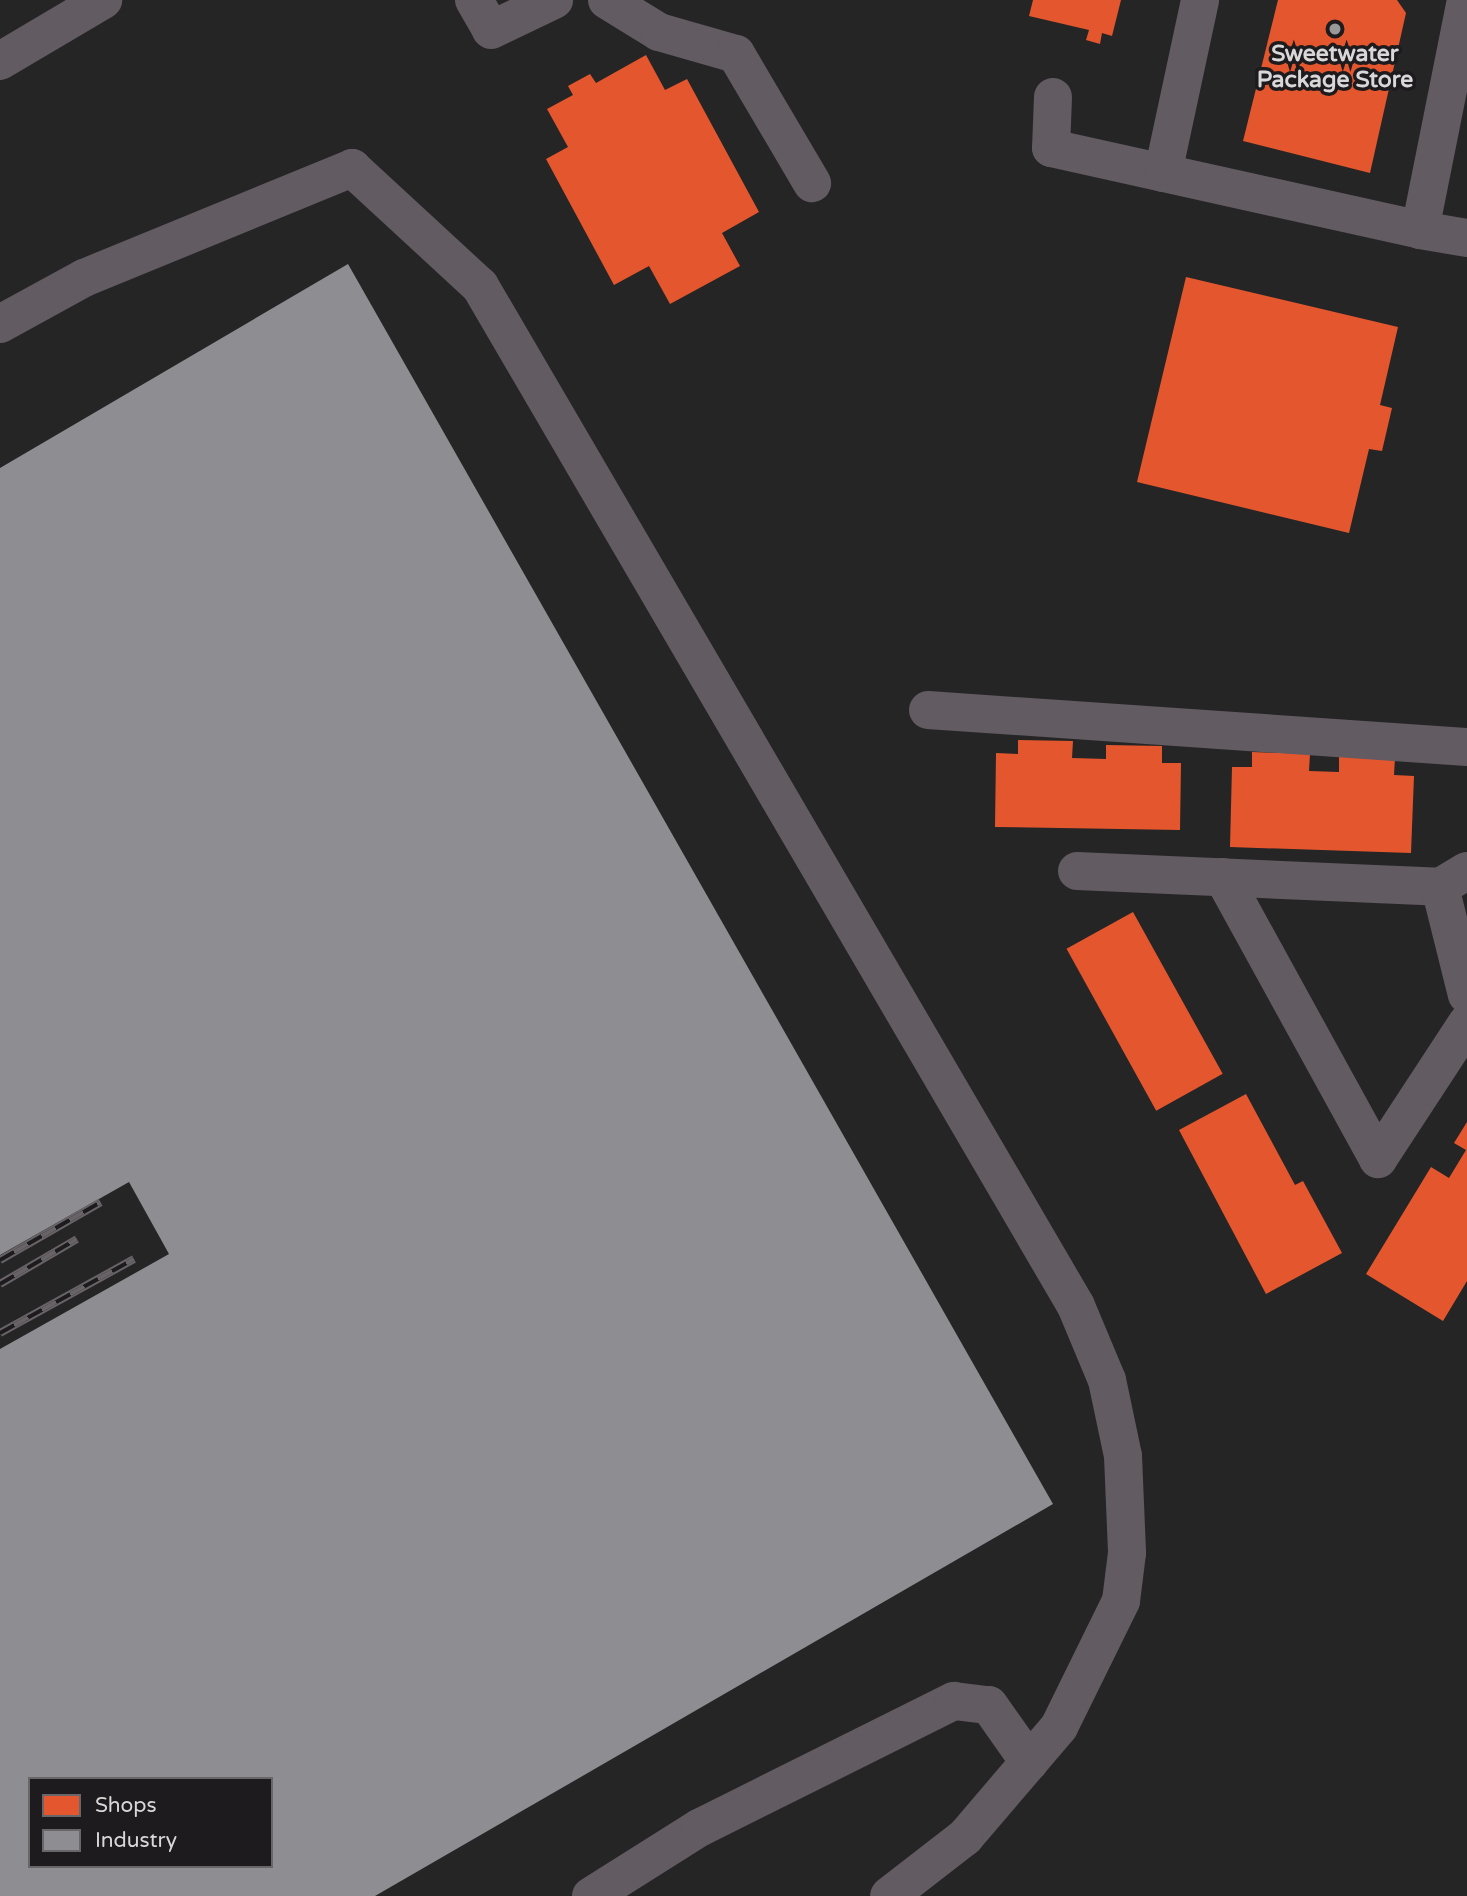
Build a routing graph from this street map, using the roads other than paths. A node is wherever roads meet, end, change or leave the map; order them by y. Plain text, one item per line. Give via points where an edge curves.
1 (103, 0) edge
2 (474, 0) edge
3 (554, 0) edge
4 (607, 0) edge
5 (1200, 0) edge
6 (1466, 0) edge
7 (0, 61) edge
8 (1053, 97) dead end
9 (1163, 173) junction
10 (812, 183) dead end
11 (1420, 230) junction
12 (1467, 238) edge
13 (0, 324) edge
14 (928, 710) dead end
15 (1467, 747) edge
16 (1077, 871) dead end
17 (1223, 877) junction
18 (1454, 879) edge
19 (1467, 995) edge
20 (1467, 1023) edge
21 (1030, 1762) junction
22 (591, 1896) edge
23 (890, 1896) edge

1 - 7 street
2 - 3 street via 491,30
4 - 10 street via 659,33 736,54
5 - 9 street
6 - 11 street
8 - 9 street via 1052,148
9 - 11 street
11 - 12 street
13 - 21 street via 84,278 352,168 480,286 1076,1306 1107,1380 1123,1456 1127,1553 1121,1601 1059,1727
14 - 15 street
16 - 17 street
17 - 18 street
17 - 20 street via 1378,1159
18 - 19 street
21 - 22 street via 989,1705 954,1701 699,1828
21 - 23 street via 965,1837

